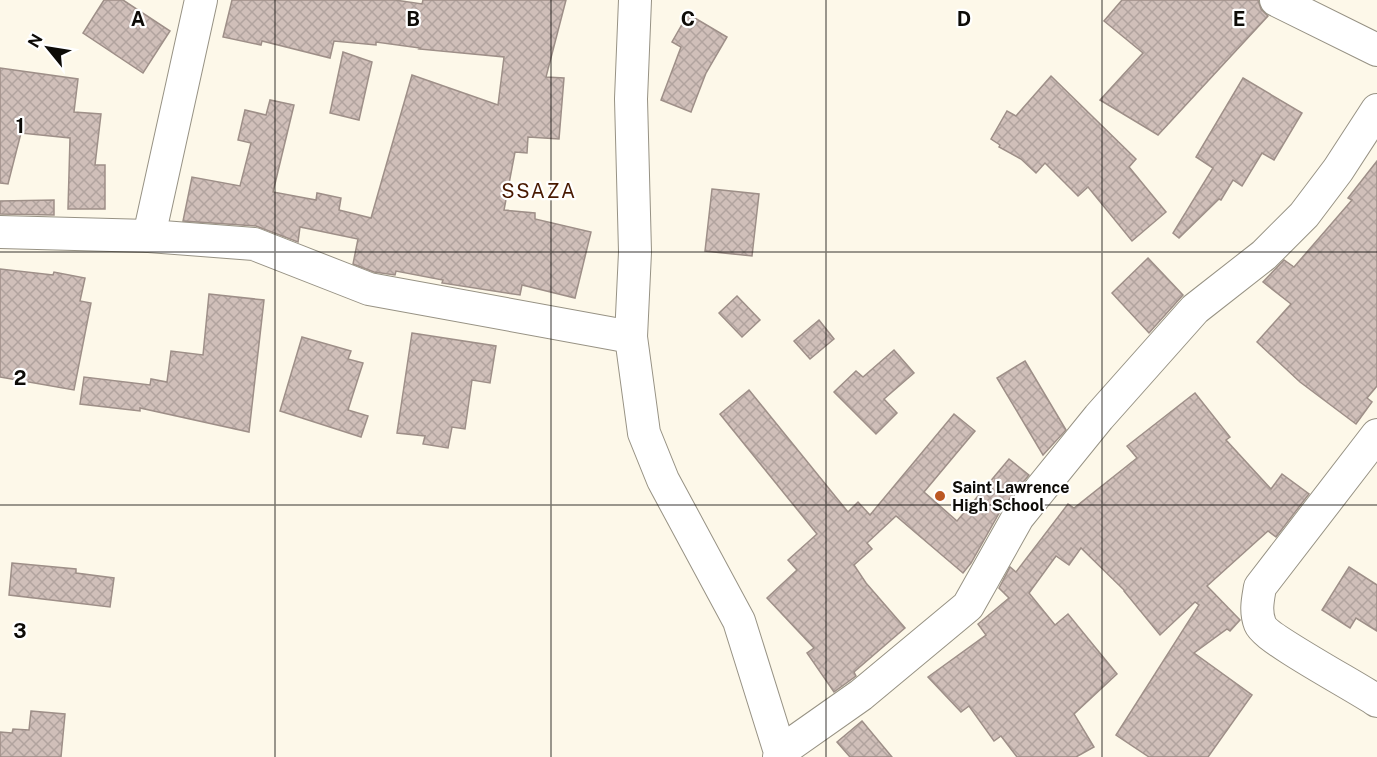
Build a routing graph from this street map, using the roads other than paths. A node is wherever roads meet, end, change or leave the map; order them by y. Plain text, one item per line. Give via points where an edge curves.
1 (201, 0) edge
2 (635, 0) edge
3 (1276, 0) edge
4 (1377, 50) edge
5 (1377, 110) edge
6 (0, 232) edge
7 (149, 236) junction
8 (631, 337) junction
9 (1377, 435) edge
10 (1377, 701) edge
11 (780, 755) edge

1 - 7 street
2 - 8 street
3 - 4 street
5 - 11 street via 1304,215 1264,255 1196,309 1099,417 1018,517 968,606 861,695
6 - 7 street
7 - 8 street via 254,244 369,289
8 - 11 street via 644,433 663,480 739,621
9 - 10 street via 1260,587 1257,606 1261,626 1276,640

